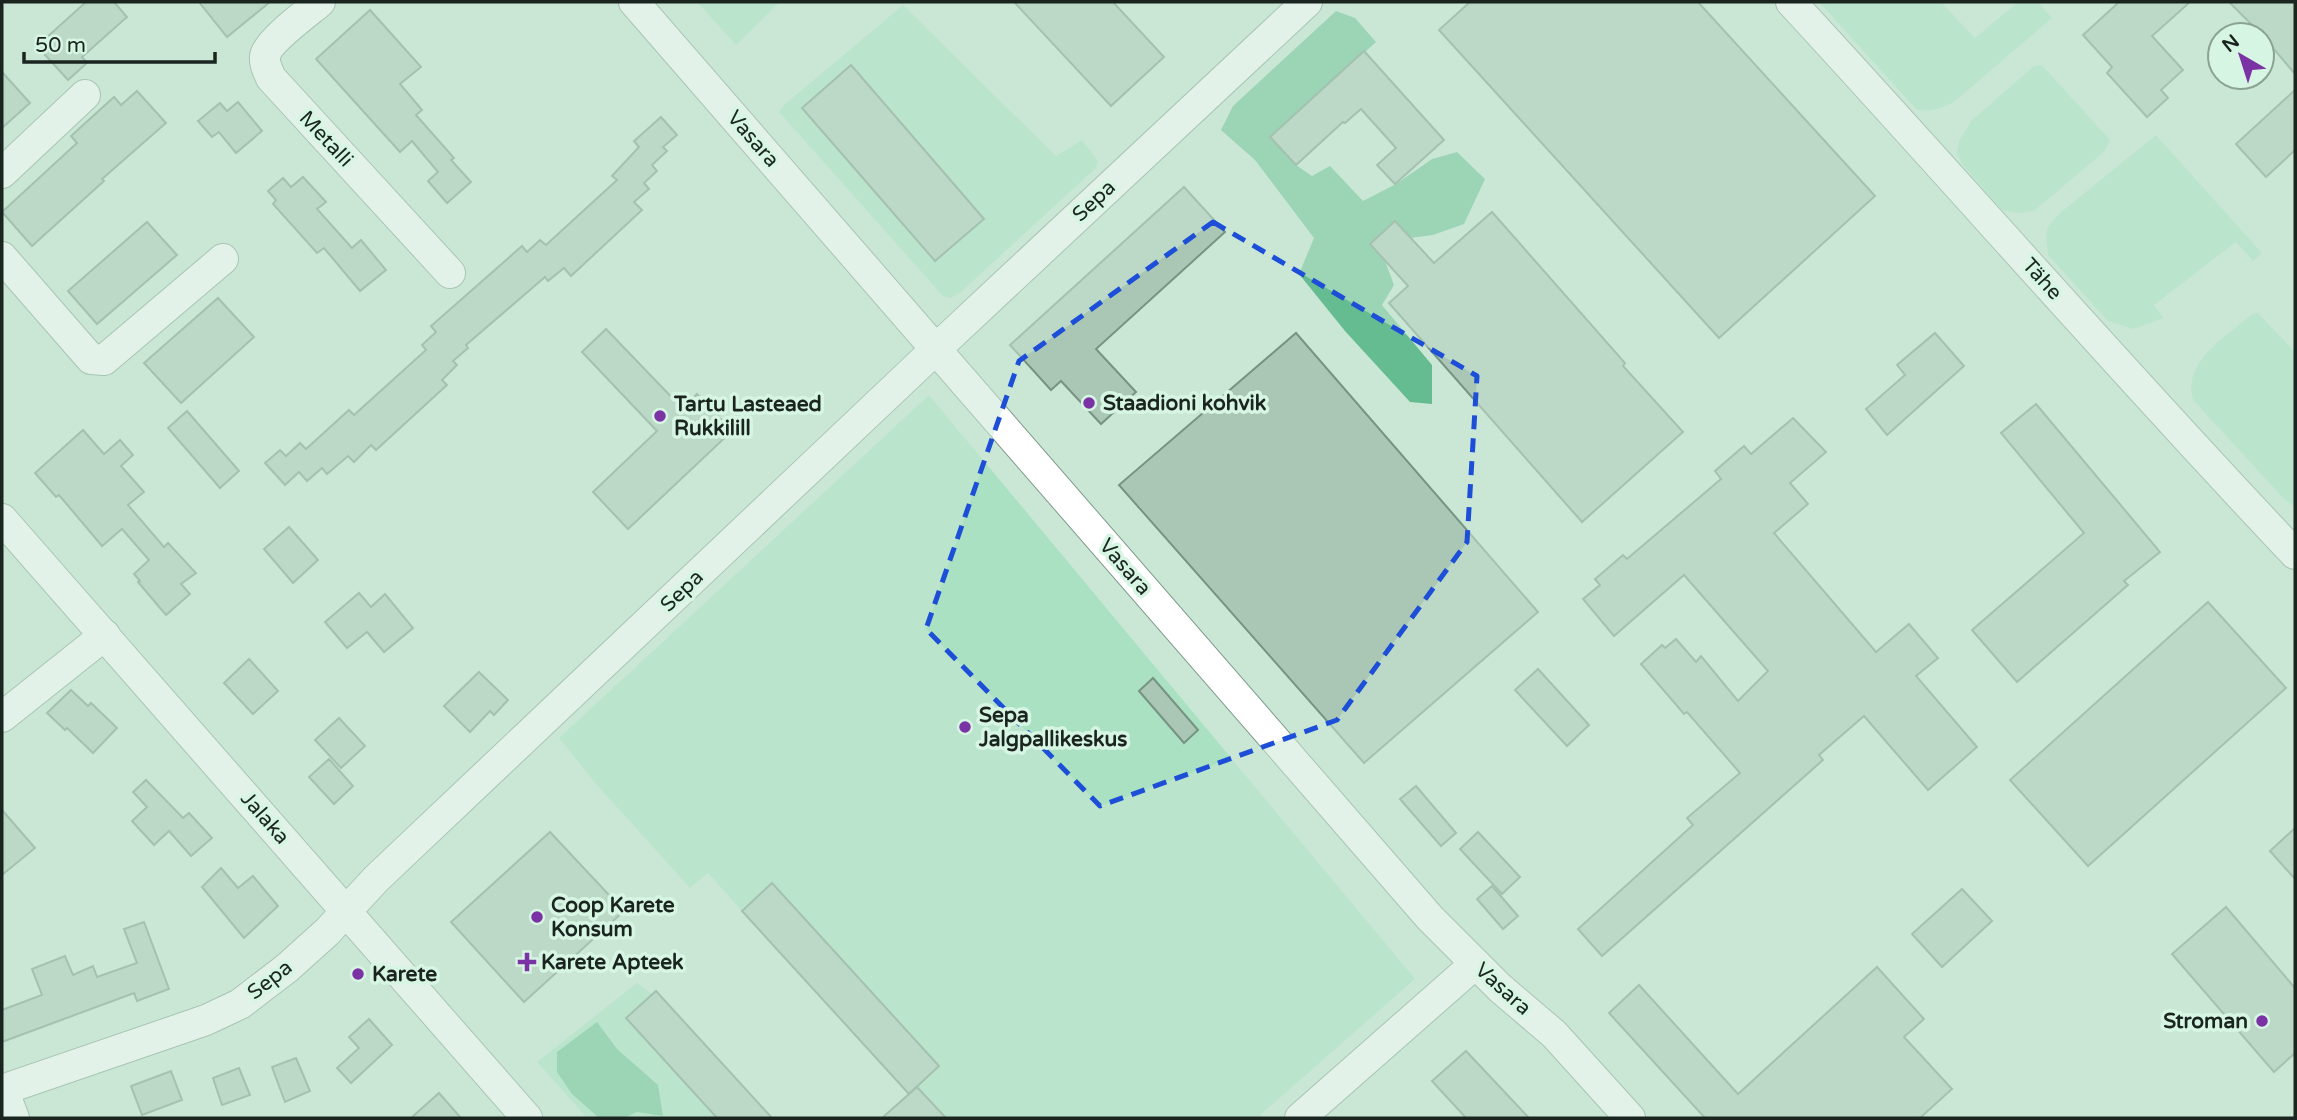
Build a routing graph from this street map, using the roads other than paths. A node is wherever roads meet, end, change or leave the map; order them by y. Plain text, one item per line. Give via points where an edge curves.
1 (320, 2) edge
2 (634, 2) edge
3 (1307, 2) edge
4 (1791, 2) edge
5 (85, 95) dead end
6 (2, 173) edge
7 (2, 257) edge
8 (223, 258) dead end
9 (450, 273) dead end
10 (936, 349) junction
11 (2, 519) edge
12 (2295, 554) edge
13 (105, 635) junction
14 (2, 717) edge
15 (347, 913) junction
16 (1475, 964) junction
17 (2, 1090) edge
18 (13, 1118) edge
19 (527, 1118) edge
20 (1300, 1118) edge
21 (1630, 1118) edge

1 - 9 street, Metalli via 272,45 265,56 266,68
2 - 10 street, Vasara
3 - 10 street, Sepa
4 - 12 street, Tähe
5 - 6 street
7 - 8 street via 91,359 104,360
10 - 15 street, Sepa via 376,879
10 - 16 street, Vasara via 1430,918
11 - 13 street, Jalaka
13 - 14 street
13 - 15 street, Jalaka
15 - 17 street, Sepa via 240,1003 206,1020
15 - 19 street, Jalaka
16 - 20 street
16 - 21 street, Vasara via 1554,1034
17 - 18 street

